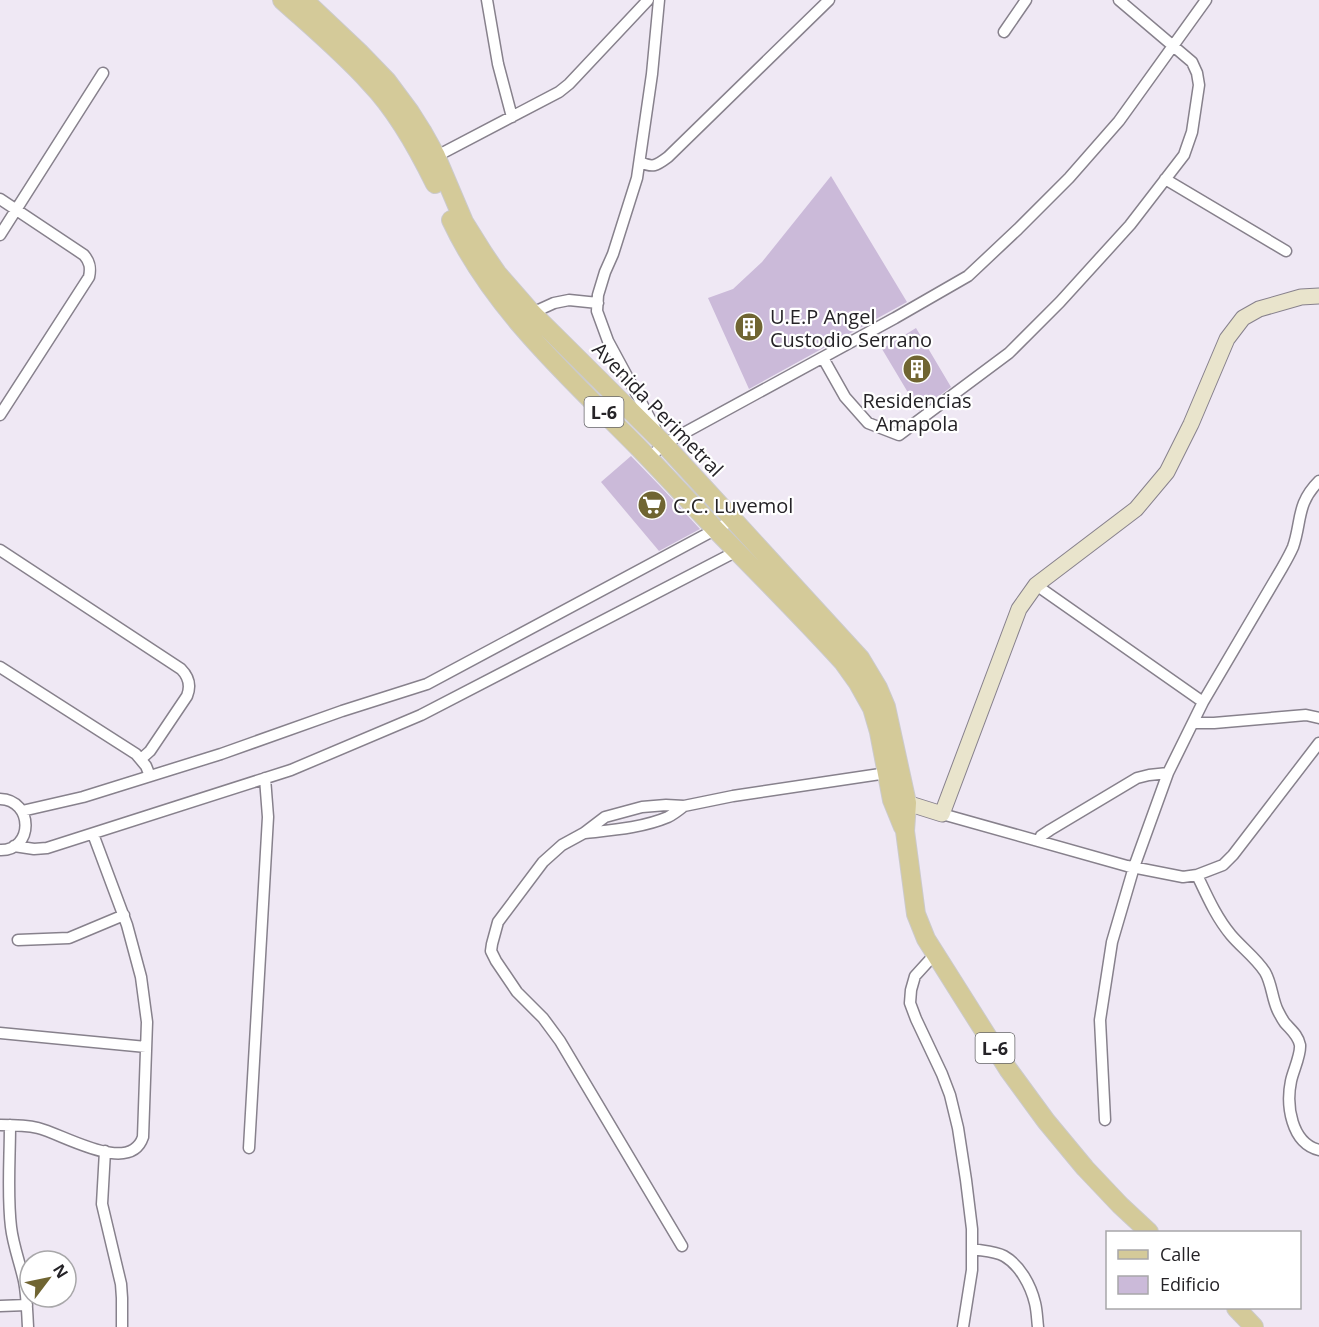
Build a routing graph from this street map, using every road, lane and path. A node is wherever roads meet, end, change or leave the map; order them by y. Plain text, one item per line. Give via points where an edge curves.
1 (282, 0) edge
2 (304, 0) edge
3 (487, 0) edge
4 (648, 0) edge
5 (659, 0) edge
6 (829, 0) edge
7 (1026, 0) edge
8 (1119, 0) edge
9 (1206, 0) edge
10 (1004, 32) dead end
11 (1173, 45) junction
12 (103, 73) dead end
13 (512, 117) junction
14 (430, 159) junction
15 (640, 162) junction
16 (1165, 179) junction
17 (0, 199) edge
18 (16, 210) junction
19 (0, 235) edge
20 (1286, 251) dead end
21 (1319, 296) edge
22 (598, 303) junction
23 (532, 313) junction
24 (823, 358) junction
25 (0, 415) edge
26 (664, 444) junction
27 (649, 458) junction
28 (1319, 481) edge
29 (733, 520) junction
30 (715, 529) junction
31 (753, 543) junction
32 (0, 550) edge
33 (737, 551) junction
34 (1036, 585) junction
35 (0, 667) edge
36 (1203, 702) junction
37 (1319, 718) edge
38 (1193, 723) junction
39 (1319, 743) edge
40 (141, 759) junction
41 (887, 773) junction
42 (1168, 773) junction
43 (150, 776) junction
44 (265, 778) junction
45 (2, 797) edge
46 (900, 801) junction
47 (684, 806) junction
48 (22, 811) junction
49 (942, 814) junction
50 (584, 833) junction
51 (93, 834) junction
52 (1039, 841) junction
53 (5, 851) edge
54 (1134, 867) junction
55 (1197, 875) junction
56 (124, 915) junction
57 (18, 940) dead end
58 (935, 954) junction
59 (0, 1033) edge
60 (146, 1047) junction
61 (1105, 1120) dead end
62 (5, 1125) edge
63 (249, 1148) dead end
64 (1319, 1150) edge
65 (105, 1151) junction
66 (5, 1214) edge
67 (1147, 1231) edge
68 (682, 1246) dead end
69 (972, 1249) junction
70 (18, 1258) edge
71 (18, 1305) edge
72 (0, 1306) edge
73 (27, 1309) edge
74 (1237, 1309) edge
75 (28, 1327) edge
76 (122, 1327) edge
77 (963, 1327) edge
78 (1038, 1327) edge
79 (1254, 1327) edge

1 - 14 main road, Avenida Perimetral / L-6 via 371,84
2 - 14 main road, Avenida Perimetral / L-6 via 387,81 422,131
3 - 13 street
4 - 13 street via 569,84
5 - 15 street
6 - 15 street via 668,157 650,166
7 - 10 street
8 - 11 street
9 - 11 street
11 - 16 street via 1192,62 1199,85 1192,132 1184,155
11 - 24 street via 1119,121 1069,178 968,276
12 - 18 street
13 - 14 street
14 - 23 main road, Avenida Perimetral / L-6 via 484,254
14 - 27 main road, Avenida Perimetral / L-6 via 464,246 514,318
15 - 22 street
16 - 20 street
16 - 24 street via 1130,225 1009,353 899,435 868,423 845,397
17 - 18 street
18 - 19 street
18 - 25 street via 84,255 91,268 89,277
21 - 34 street via 1259,309 1243,318 1227,339 1167,472 1136,509
22 - 23 street via 568,300
22 - 26 street via 597,311 608,341
23 - 26 main road, Avenida Perimetral / L-6
24 - 26 street
26 - 27 street
26 - 29 main road, Avenida Perimetral / L-6
27 - 30 main road, Avenida Perimetral / L-6
28 - 36 street via 1302,506 1293,546 1282,568
29 - 30 street
29 - 31 main road, Avenida Perimetral / L-6
30 - 33 main road, Avenida Perimetral / L-6
30 - 43 street via 427,684
31 - 33 street
31 - 46 main road, Avenida Perimetral / L-6 via 860,658 879,688 886,707
32 - 40 street via 185,673 187,696
33 - 41 main road, Avenida Perimetral / L-6 via 823,640 858,683 872,708
33 - 44 street via 421,715
34 - 36 street
34 - 49 street via 1019,609
35 - 40 street
36 - 38 street
37 - 38 street via 1306,715
38 - 42 street
39 - 55 street via 1233,855 1223,865
40 - 43 street
41 - 46 main road, Avenida Perimetral / L-6
41 - 47 street
42 - 52 street via 1137,778 1050,830
42 - 54 street
43 - 48 street
44 - 51 street
44 - 63 street via 268,817
45 - 48 street
46 - 49 street
46 - 58 main road, Avenida Perimetral / L-6 via 916,914
47 - 50 street via 670,816 649,822
47 - 50 street via 642,807 605,818
48 - 53 street via 26,830
49 - 52 street
50 - 68 street via 557,849 535,872 498,922 491,951 516,992 560,1041
51 - 53 street via 47,848
51 - 56 street
52 - 54 street
54 - 55 street via 1183,877
54 - 61 street via 1112,942 1100,1020
55 - 64 street via 1213,910 1263,970 1276,1008 1298,1041 1300,1049 1290,1083 1291,1115 1303,1142
56 - 57 street via 69,938
56 - 60 street via 141,978
58 - 67 main road, L-6 via 1046,1122
58 - 69 street via 915,976 910,1003 950,1095 966,1180
59 - 60 street
60 - 65 street via 141,1142 128,1153
62 - 65 street via 36,1128
62 - 66 street
65 - 76 street via 102,1204 121,1284
66 - 70 street
69 - 77 street
69 - 78 street via 991,1252 1014,1263 1024,1275 1035,1302
71 - 72 street
73 - 75 street
74 - 79 main road

